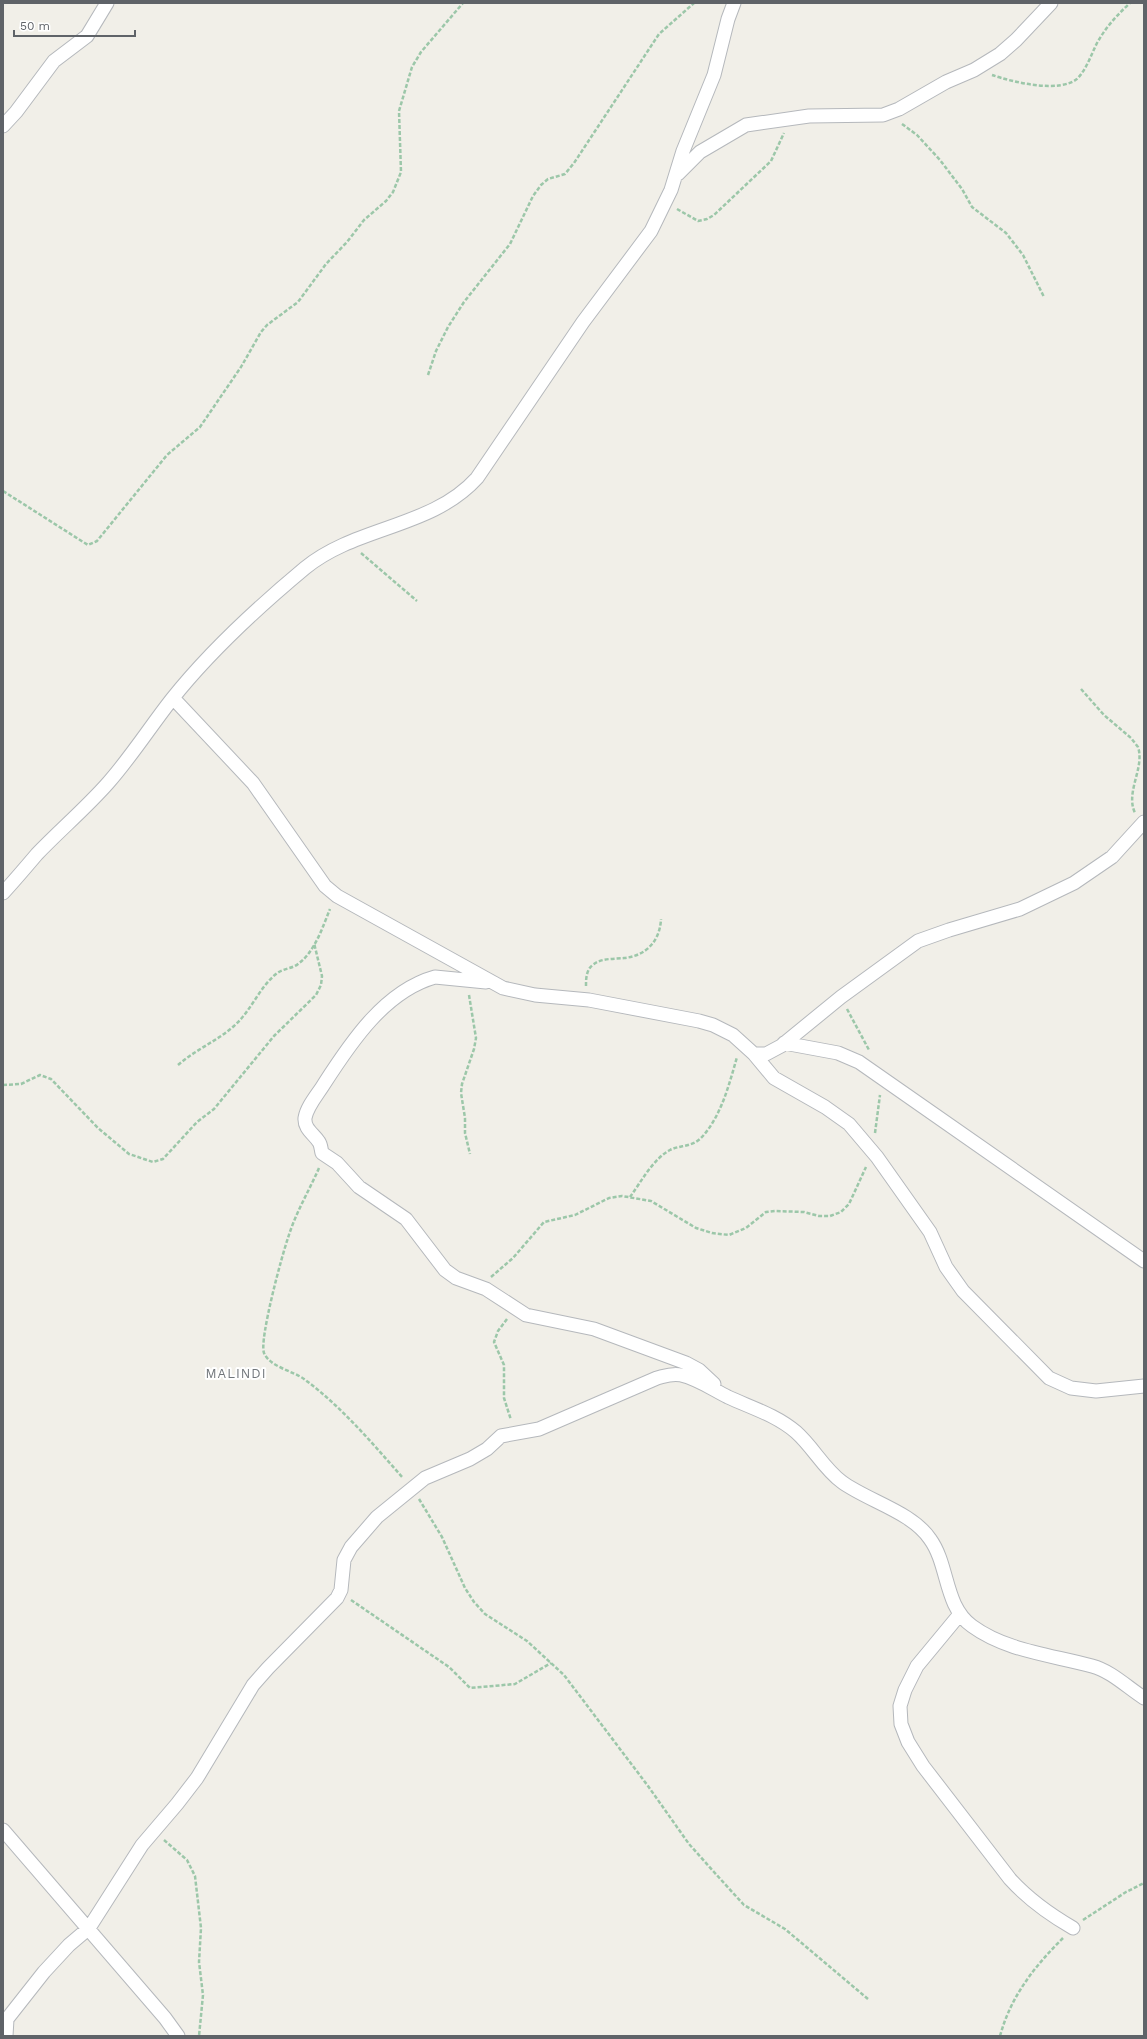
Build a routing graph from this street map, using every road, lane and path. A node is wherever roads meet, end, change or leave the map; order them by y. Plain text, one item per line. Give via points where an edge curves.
1 (107, 3) edge
2 (463, 3) edge
3 (694, 3) edge
4 (734, 3) edge
5 (1051, 3) edge
6 (1130, 3) edge
7 (974, 70) junction
8 (888, 114) junction
9 (798, 118) junction
10 (3, 126) edge
11 (676, 177) junction
12 (666, 203) junction
13 (1044, 297) dead end
14 (428, 375) dead end
15 (3, 490) edge
16 (350, 541) junction
17 (417, 601) dead end
18 (1081, 689) dead end
19 (173, 698) junction
20 (1142, 824) edge
21 (332, 892) junction
22 (3, 893) edge
23 (661, 919) dead end
24 (314, 943) junction
25 (466, 980) junction
26 (490, 982) junction
27 (841, 997) junction
28 (586, 1000) junction
29 (741, 1042) junction
30 (784, 1043) junction
31 (871, 1053) dead end
32 (754, 1054) junction
33 (178, 1065) dead end
34 (881, 1078) junction
35 (3, 1085) edge
36 (871, 1149) junction
37 (324, 1154) junction
38 (470, 1154) dead end
39 (630, 1197) junction
40 (1144, 1261) edge
41 (480, 1286) junction
42 (508, 1305) junction
43 (1144, 1386) edge
44 (720, 1393) junction
45 (501, 1436) junction
46 (412, 1487) junction
47 (340, 1594) junction
48 (960, 1614) junction
49 (551, 1664) junction
50 (1144, 1698) edge
51 (3, 1830) edge
52 (154, 1830) junction
53 (1144, 1883) edge
54 (89, 1928) junction
55 (1073, 1928) junction
56 (868, 1999) dead end
57 (6, 2036) edge
58 (178, 2036) edge
59 (199, 2036) edge
60 (1000, 2036) edge

1 - 10 street via 87,36 54,61
2 - 15 path via 421,52 410,73 400,111 401,172 390,197 364,220 326,264 298,302 261,332 200,427 167,455 97,541 88,545
3 - 14 path via 659,34 565,174 541,184 510,244 464,302 448,328 436,351
4 - 11 street via 714,75 688,138
5 - 7 street via 1006,50
6 - 7 path via 1114,18 1077,79 1058,86 1016,83
7 - 8 street via 946,82
8 - 9 street
8 - 13 path via 918,135 962,189 972,207 1006,233 1023,254
9 - 11 street via 746,125 700,152
9 - 12 path via 782,136 771,161 751,182 707,219 698,221
11 - 12 street
12 - 16 street via 651,231 583,322 514,427 472,484 459,495 420,516
16 - 17 path via 368,560
16 - 19 street via 320,557 280,589 214,652
18 - 20 path via 1107,719 1138,747 1132,804
19 - 21 street via 253,783 298,849
19 - 22 street via 108,782
20 - 27 street via 1108,861 1074,883 1020,909 918,941
21 - 24 path via 330,910
21 - 26 street
23 - 28 path via 655,942 639,954 594,963 587,973
24 - 33 path via 296,966 276,974 234,1026
24 - 35 path via 322,976 316,995 274,1036 214,1109 193,1126 163,1159 153,1162 129,1154 98,1128 51,1079 40,1075 21,1084
25 - 26 street
25 - 37 street via 444,977 427,979 390,1002 370,1022 331,1073 305,1118 307,1128 319,1141 321,1152
25 - 38 path via 476,1038 461,1093
26 - 28 street via 503,988 535,995
27 - 30 street
27 - 31 path
28 - 29 street via 699,1021 726,1031
29 - 32 street
29 - 39 path via 727,1093 712,1123 696,1143 676,1147 665,1153
30 - 32 street via 766,1054
30 - 34 street via 838,1053 859,1062
32 - 36 street via 774,1078 843,1118
34 - 36 path via 878,1123
34 - 40 street
36 - 39 path via 864,1173 849,1204 830,1216 775,1210 766,1212 740,1232 723,1235 696,1228 651,1201
36 - 43 street via 930,1232 946,1267 963,1291 1039,1370 1061,1384 1082,1390 1096,1392
37 - 41 street via 337,1163 359,1187 406,1219 452,1276
37 - 46 path via 288,1237 266,1323 264,1353 270,1360 303,1378 354,1422
39 - 41 path via 609,1198 575,1215 544,1222 513,1258
41 - 42 street
42 - 44 street via 526,1315 594,1329 686,1364 699,1370 713,1382
42 - 45 path via 508,1316 494,1342 504,1365 504,1398 511,1418 509,1428
44 - 45 street via 689,1377 668,1375 539,1429
44 - 48 street via 766,1413 790,1427 835,1476 918,1525 938,1552 953,1601
45 - 46 street via 470,1460 436,1472
46 - 47 street via 377,1517 350,1547 344,1560
46 - 49 path via 442,1537 474,1602 494,1622 527,1641
47 - 49 path via 449,1667 470,1688 515,1684
47 - 52 street via 253,1685 197,1778
48 - 50 street via 971,1625 999,1642 1092,1666 1121,1681
48 - 55 street via 917,1666 900,1706 901,1724 908,1742 923,1766 1010,1879 1025,1896
49 - 56 path via 576,1689 689,1844 744,1905 785,1930
51 - 54 street
52 - 54 street via 127,1866
52 - 59 path via 187,1860 195,1876 201,1928 199,1962 203,1995
53 - 55 path via 1115,1899
54 - 57 street via 69,1945 18,2004 7,2019
54 - 58 street via 166,2018
55 - 60 path via 1031,1971 1015,1997

